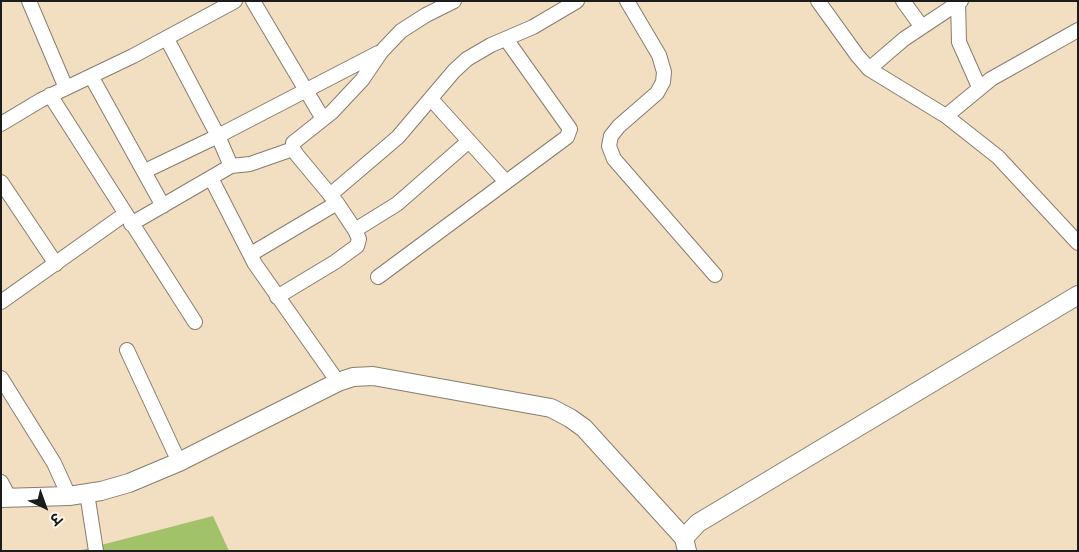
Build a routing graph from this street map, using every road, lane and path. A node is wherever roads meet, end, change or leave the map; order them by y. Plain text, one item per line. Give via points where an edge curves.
1 (29, 1) edge
2 (235, 1) edge
3 (253, 1) edge
4 (454, 1) edge
5 (577, 1) edge
6 (627, 1) edge
7 (818, 1) edge
8 (902, 1) edge
9 (959, 2) edge
10 (922, 27) junction
11 (1078, 30) edge
12 (167, 39) junction
13 (506, 39) junction
14 (381, 52) junction
15 (869, 69) junction
16 (91, 76) junction
17 (979, 87) junction
18 (66, 88) junction
19 (306, 91) junction
20 (50, 95) junction
21 (431, 99) junction
22 (946, 116) junction
23 (323, 120) junction
24 (1, 124) edge
25 (218, 136) junction
26 (469, 141) junction
27 (293, 149) junction
28 (231, 166) junction
29 (145, 172) junction
30 (211, 178) junction
31 (1, 182) edge
32 (506, 182) junction
33 (333, 199) junction
34 (163, 206) junction
35 (128, 219) junction
36 (355, 230) junction
37 (1078, 243) edge
38 (251, 254) junction
39 (56, 264) junction
40 (715, 275) dead end
41 (378, 277) dead end
42 (1078, 295) edge
43 (277, 297) junction
44 (1, 302) edge
45 (195, 322) dead end
46 (127, 350) dead end
47 (1, 378) edge
48 (338, 382) junction
49 (179, 462) junction
50 (4, 492) edge
51 (87, 493) junction
52 (69, 496) junction
53 (686, 545) edge
54 (96, 551) edge

1 - 18 street
2 - 12 street
3 - 19 street
4 - 14 street via 401,31
5 - 13 street
6 - 40 street via 658,55 664,72 663,82 657,93 619,126 611,136 609,146 614,159
7 - 15 street
8 - 10 street
9 - 10 street
9 - 17 street via 959,42
10 - 15 street
11 - 17 street
12 - 16 street
12 - 25 street
13 - 21 street via 467,59
13 - 32 street via 570,129 567,137
14 - 19 street
14 - 23 street via 357,86
15 - 22 street
16 - 18 street
16 - 29 street
17 - 22 street
18 - 20 street
19 - 23 street
19 - 25 street
20 - 24 street
20 - 35 street
21 - 26 street
21 - 33 street via 398,137
22 - 37 street via 998,157
23 - 27 street via 297,138
25 - 28 street
25 - 29 street
26 - 32 street
26 - 36 street via 397,204
27 - 28 street via 250,164
27 - 33 street
28 - 30 street
29 - 34 street
30 - 34 street
30 - 38 street
31 - 39 street
32 - 41 street
33 - 36 street
33 - 38 street
34 - 35 street
35 - 39 street
35 - 45 street
36 - 43 street via 359,239 357,246
38 - 43 street
39 - 44 street
42 - 53 street via 698,523
43 - 48 street
46 - 49 street
47 - 52 street via 54,462
48 - 49 street
48 - 53 street via 373,376 551,408 584,428
49 - 51 street via 129,483
50 - 52 street
51 - 52 street
51 - 54 street

